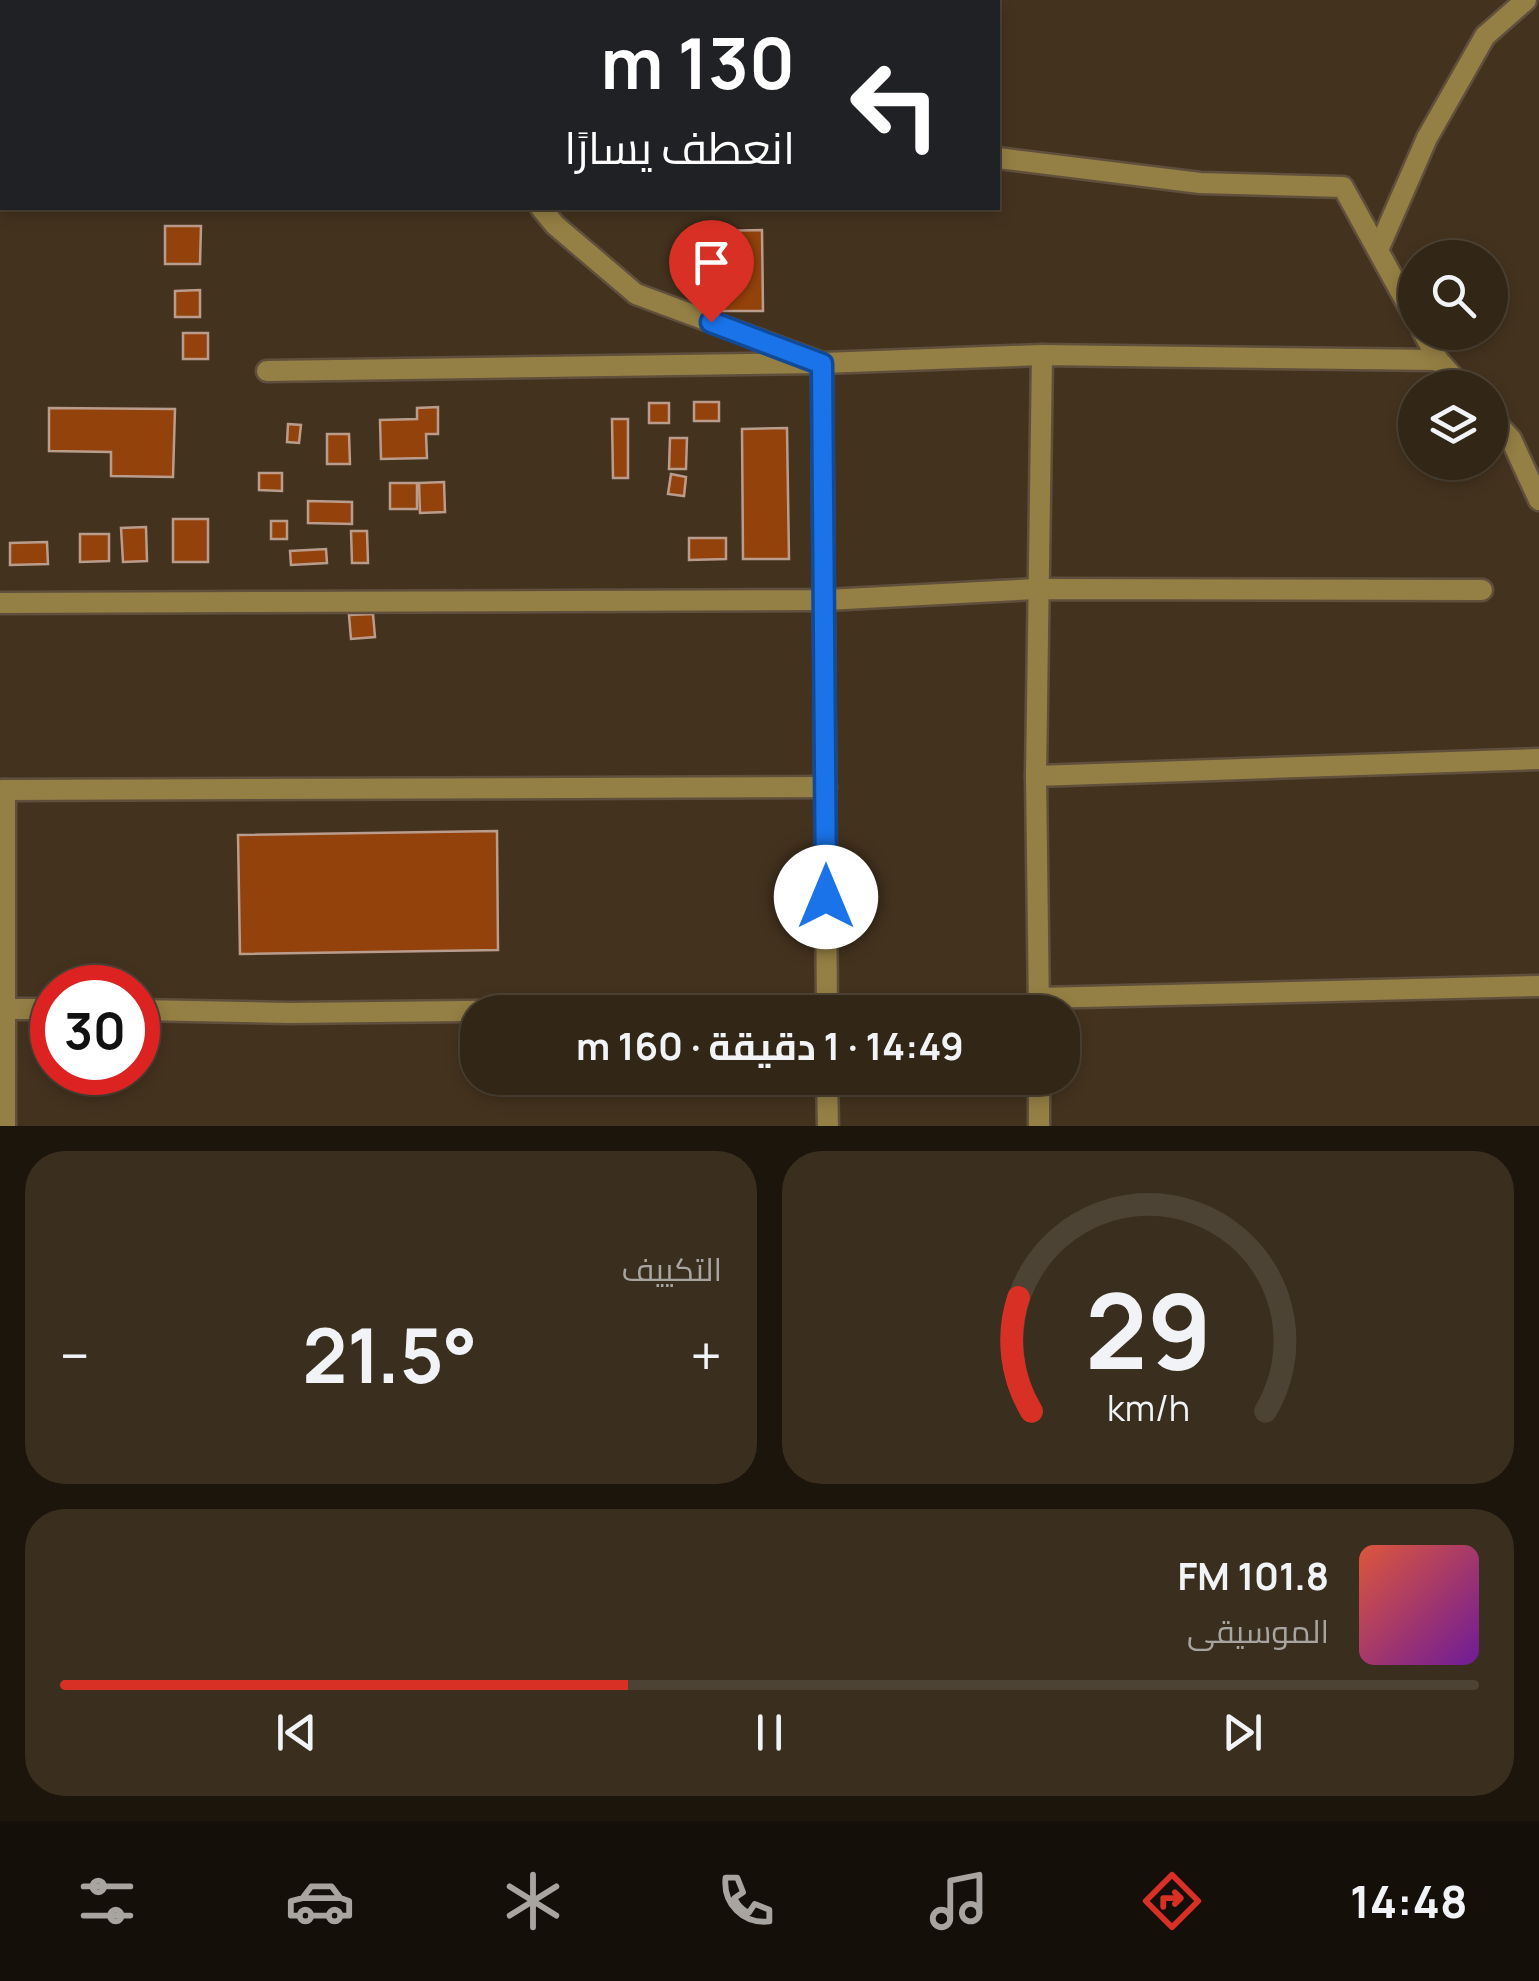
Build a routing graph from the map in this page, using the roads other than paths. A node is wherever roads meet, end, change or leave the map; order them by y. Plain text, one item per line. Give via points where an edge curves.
1 (1526, 0) edge
2 (1510, 9) edge
3 (1000, 158) edge
4 (543, 210) edge
5 (1378, 250) junction
6 (1398, 287) edge
7 (1433, 350) edge
8 (1042, 355) junction
9 (1438, 360) junction
10 (822, 364) junction
11 (1447, 370) edge
12 (267, 371) dead end
13 (1508, 437) edge
14 (1539, 500) edge
15 (1037, 590) junction
16 (1482, 590) dead end
17 (826, 600) junction
18 (0, 602) edge
19 (1539, 760) edge
20 (1036, 776) junction
21 (826, 787) junction
22 (3, 790) edge
23 (1539, 986) edge
24 (827, 995) edge
25 (1039, 995) edge
26 (1080, 1003) edge
27 (2, 1008) edge
28 (30, 1009) edge
29 (160, 1010) edge
30 (460, 1012) edge
31 (827, 1095) edge
32 (1038, 1095) edge
33 (6, 1126) edge
34 (828, 1126) edge
35 (1038, 1126) edge

1 - 2 street
2 - 5 street via 1485,36 1427,138
3 - 5 street via 1200,183 1343,188
4 - 10 street via 636,294
5 - 6 street
7 - 9 street
8 - 9 street
8 - 10 street
8 - 15 street
9 - 11 street
10 - 12 street
10 - 17 street
13 - 14 street
15 - 16 street
15 - 17 street
15 - 20 street
17 - 18 street
17 - 21 street
19 - 20 street
20 - 25 street
21 - 22 street
21 - 24 street
22 - 27 street
23 - 26 street
27 - 28 street
27 - 33 street
29 - 30 street
31 - 34 street
32 - 35 street

